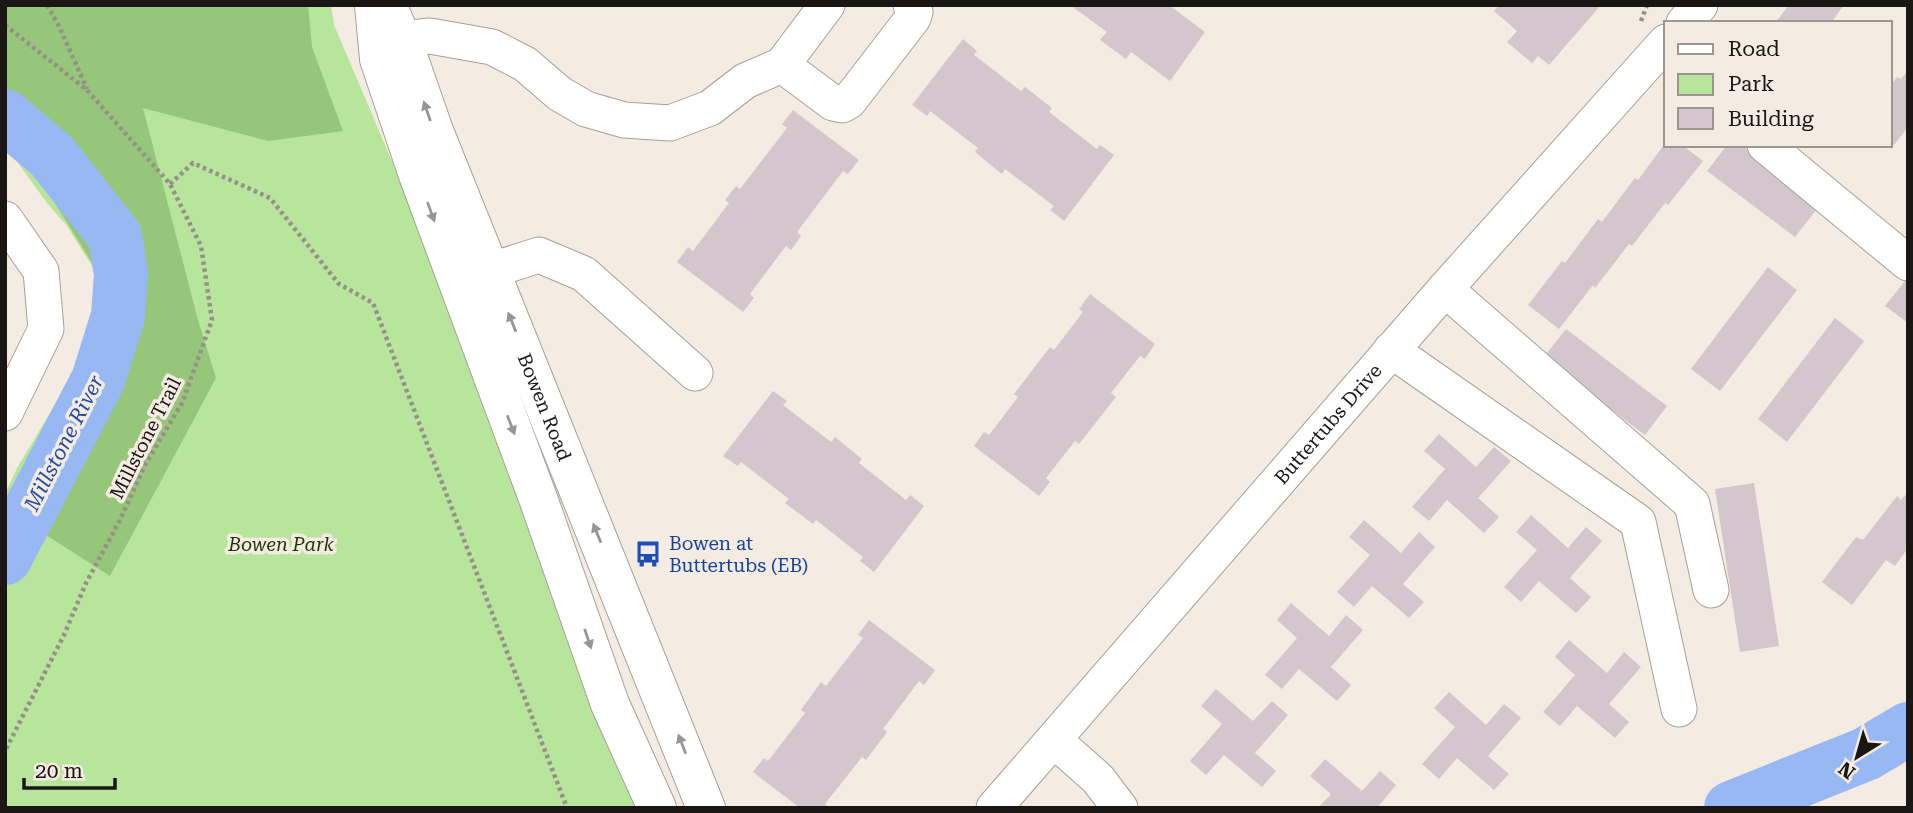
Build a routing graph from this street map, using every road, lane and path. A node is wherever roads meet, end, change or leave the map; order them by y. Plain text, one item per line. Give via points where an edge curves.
1 (47, 5) edge
2 (374, 5) edge
3 (827, 5) edge
4 (911, 5) edge
5 (1700, 5) edge
6 (1686, 21) edge
7 (5, 24) edge
8 (389, 30) edge
9 (1662, 54) edge
10 (782, 65) junction
11 (87, 90) junction
12 (1767, 147) edge
13 (170, 184) junction
14 (5, 219) edge
15 (1908, 263) edge
16 (473, 276) junction
17 (1445, 289) junction
18 (1391, 350) junction
19 (695, 373) dead end
20 (5, 413) edge
21 (1711, 590) dead end
22 (1679, 709) dead end
23 (1054, 740) junction
24 (5, 751) edge
25 (567, 808) edge
26 (657, 808) edge
27 (706, 808) edge
28 (994, 808) edge
29 (1120, 808) edge

1 - 11 path
2 - 8 main road, Bowen Road
3 - 10 street
4 - 10 street via 913,18 842,105
5 - 6 street
7 - 11 path, Millstone Trail
8 - 10 street via 492,47 586,109 624,120 670,123 709,108 745,81
8 - 16 main road, Bowen Road via 379,59
9 - 17 street, Buttertubs Drive
11 - 13 path, Millstone Trail
12 - 15 street
13 - 24 path, Millstone Trail via 201,246 212,320 182,403 145,465
13 - 25 path via 193,163 270,198 339,284 373,303
14 - 20 street via 40,271 46,329
16 - 19 street via 539,255 584,274
16 -> 26 main road, Bowen Road via 539,501 610,704
27 -> 16 main road, Bowen Road
17 - 18 street, Buttertubs Drive
17 - 21 street via 1692,504
18 - 22 street via 1638,523
18 - 23 street, Buttertubs Drive
23 - 28 street, Buttertubs Drive
23 - 29 street via 1098,779

